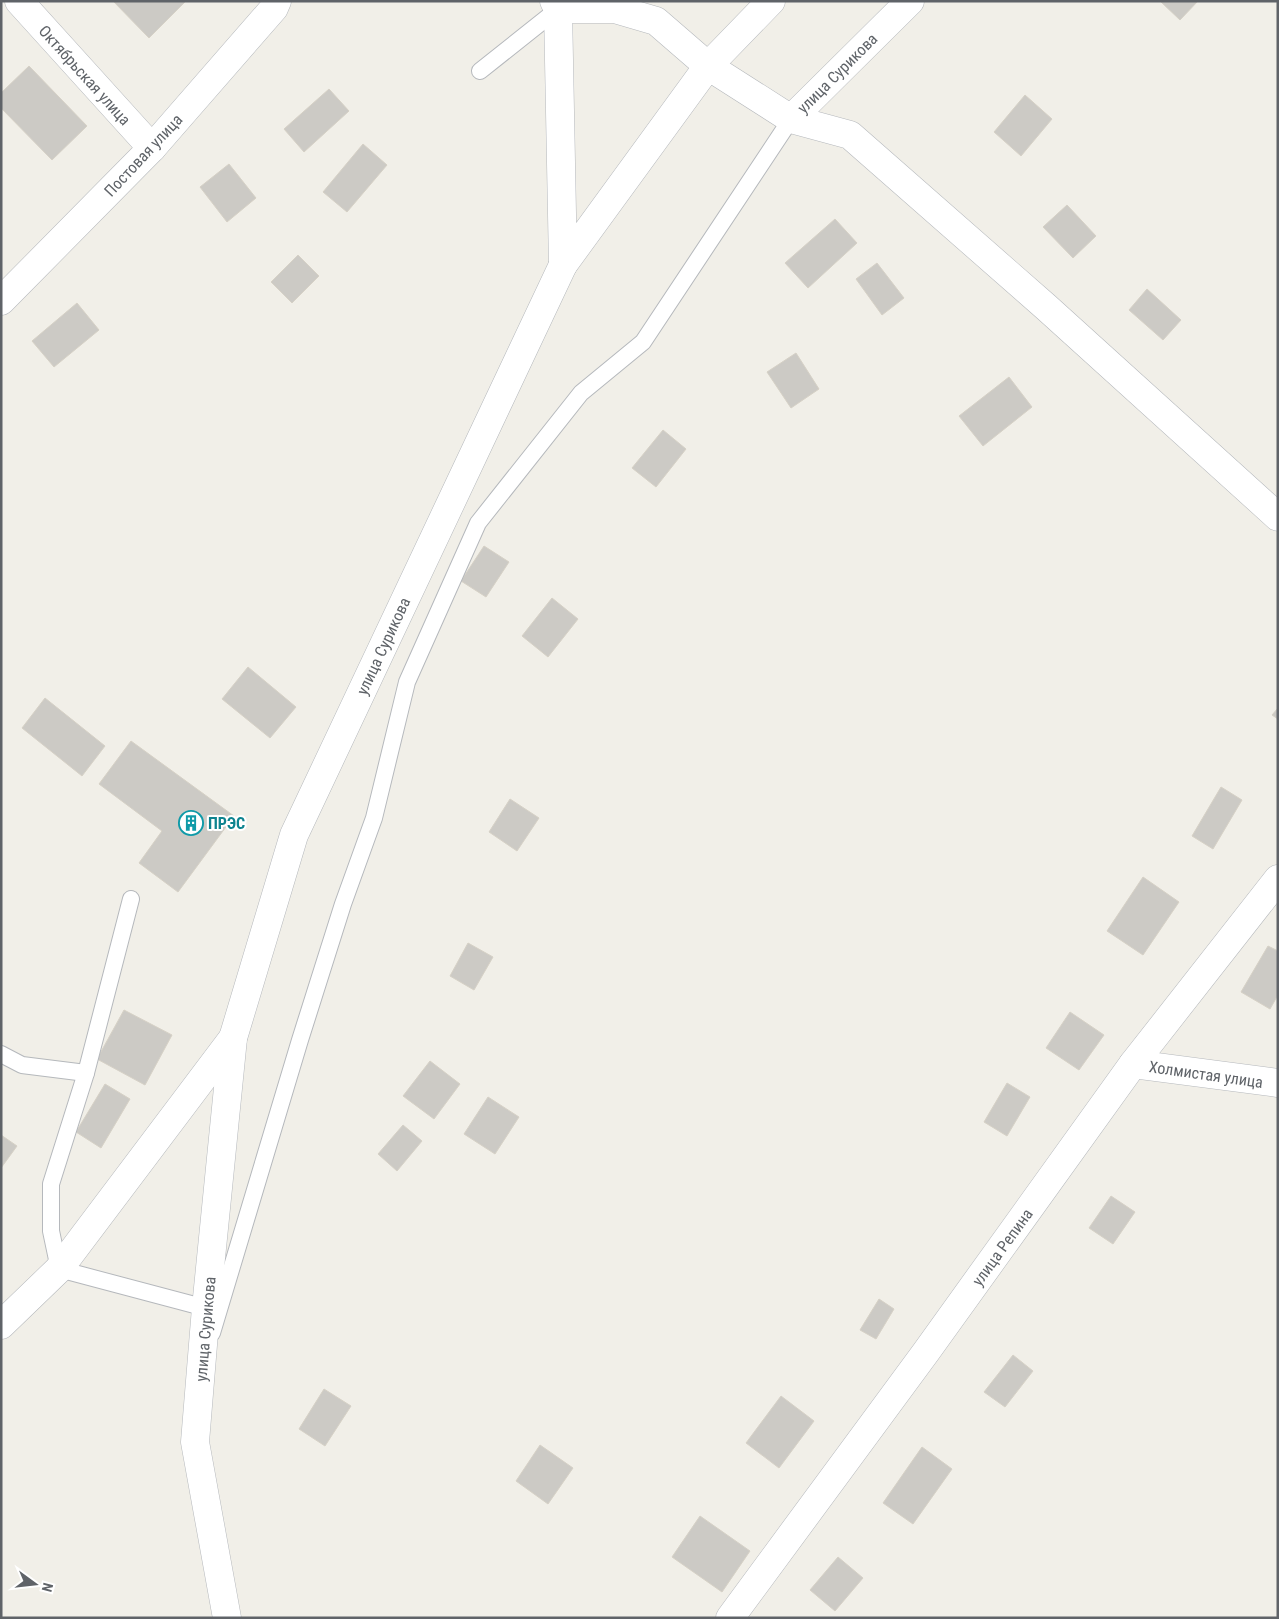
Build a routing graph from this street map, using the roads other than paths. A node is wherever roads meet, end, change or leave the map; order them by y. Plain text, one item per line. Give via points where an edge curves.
1 (19, 1) edge
2 (278, 1) edge
3 (771, 1) edge
4 (910, 1) edge
5 (556, 5) edge
6 (708, 66) junction
7 (480, 70) dead end
8 (791, 119) junction
9 (152, 148) junction
10 (563, 265) junction
11 (1, 302) edge
12 (1278, 517) edge
13 (1278, 879) edge
14 (131, 899) dead end
15 (233, 1038) junction
16 (1, 1054) edge
17 (1134, 1064) junction
18 (86, 1073) junction
19 (1278, 1083) edge
20 (59, 1269) junction
21 (206, 1308) junction
22 (1, 1325) edge
23 (203, 1359) junction
24 (227, 1618) edge
25 (730, 1618) edge

1 - 9 street, Октябрьская улица
2 - 9 street, Постовая улица
3 - 6 street, улица Сурикова
4 - 8 street, улица Сурикова
5 - 6 street, улица Сурикова via 615,9 656,21
5 - 7 lane
5 - 10 street
6 - 8 street, улица Сурикова
6 - 10 street, улица Сурикова
8 - 12 street via 850,135
8 - 23 lane via 643,342 580,393 478,523 406,682 374,818 297,1049
9 - 11 street, Постовая улица
10 - 15 street, улица Сурикова via 294,835
13 - 17 street, улица Репина
14 - 18 lane
15 - 20 street, улица Сурикова
15 - 21 street, улица Сурикова
16 - 18 lane via 22,1065
17 - 19 street, Холмистая улица
17 - 25 street, улица Репина
18 - 20 lane via 51,1184 51,1231
20 - 21 lane
20 - 22 street, улица Сурикова
21 - 23 street, улица Сурикова
23 - 24 street, улица Сурикова via 195,1442

